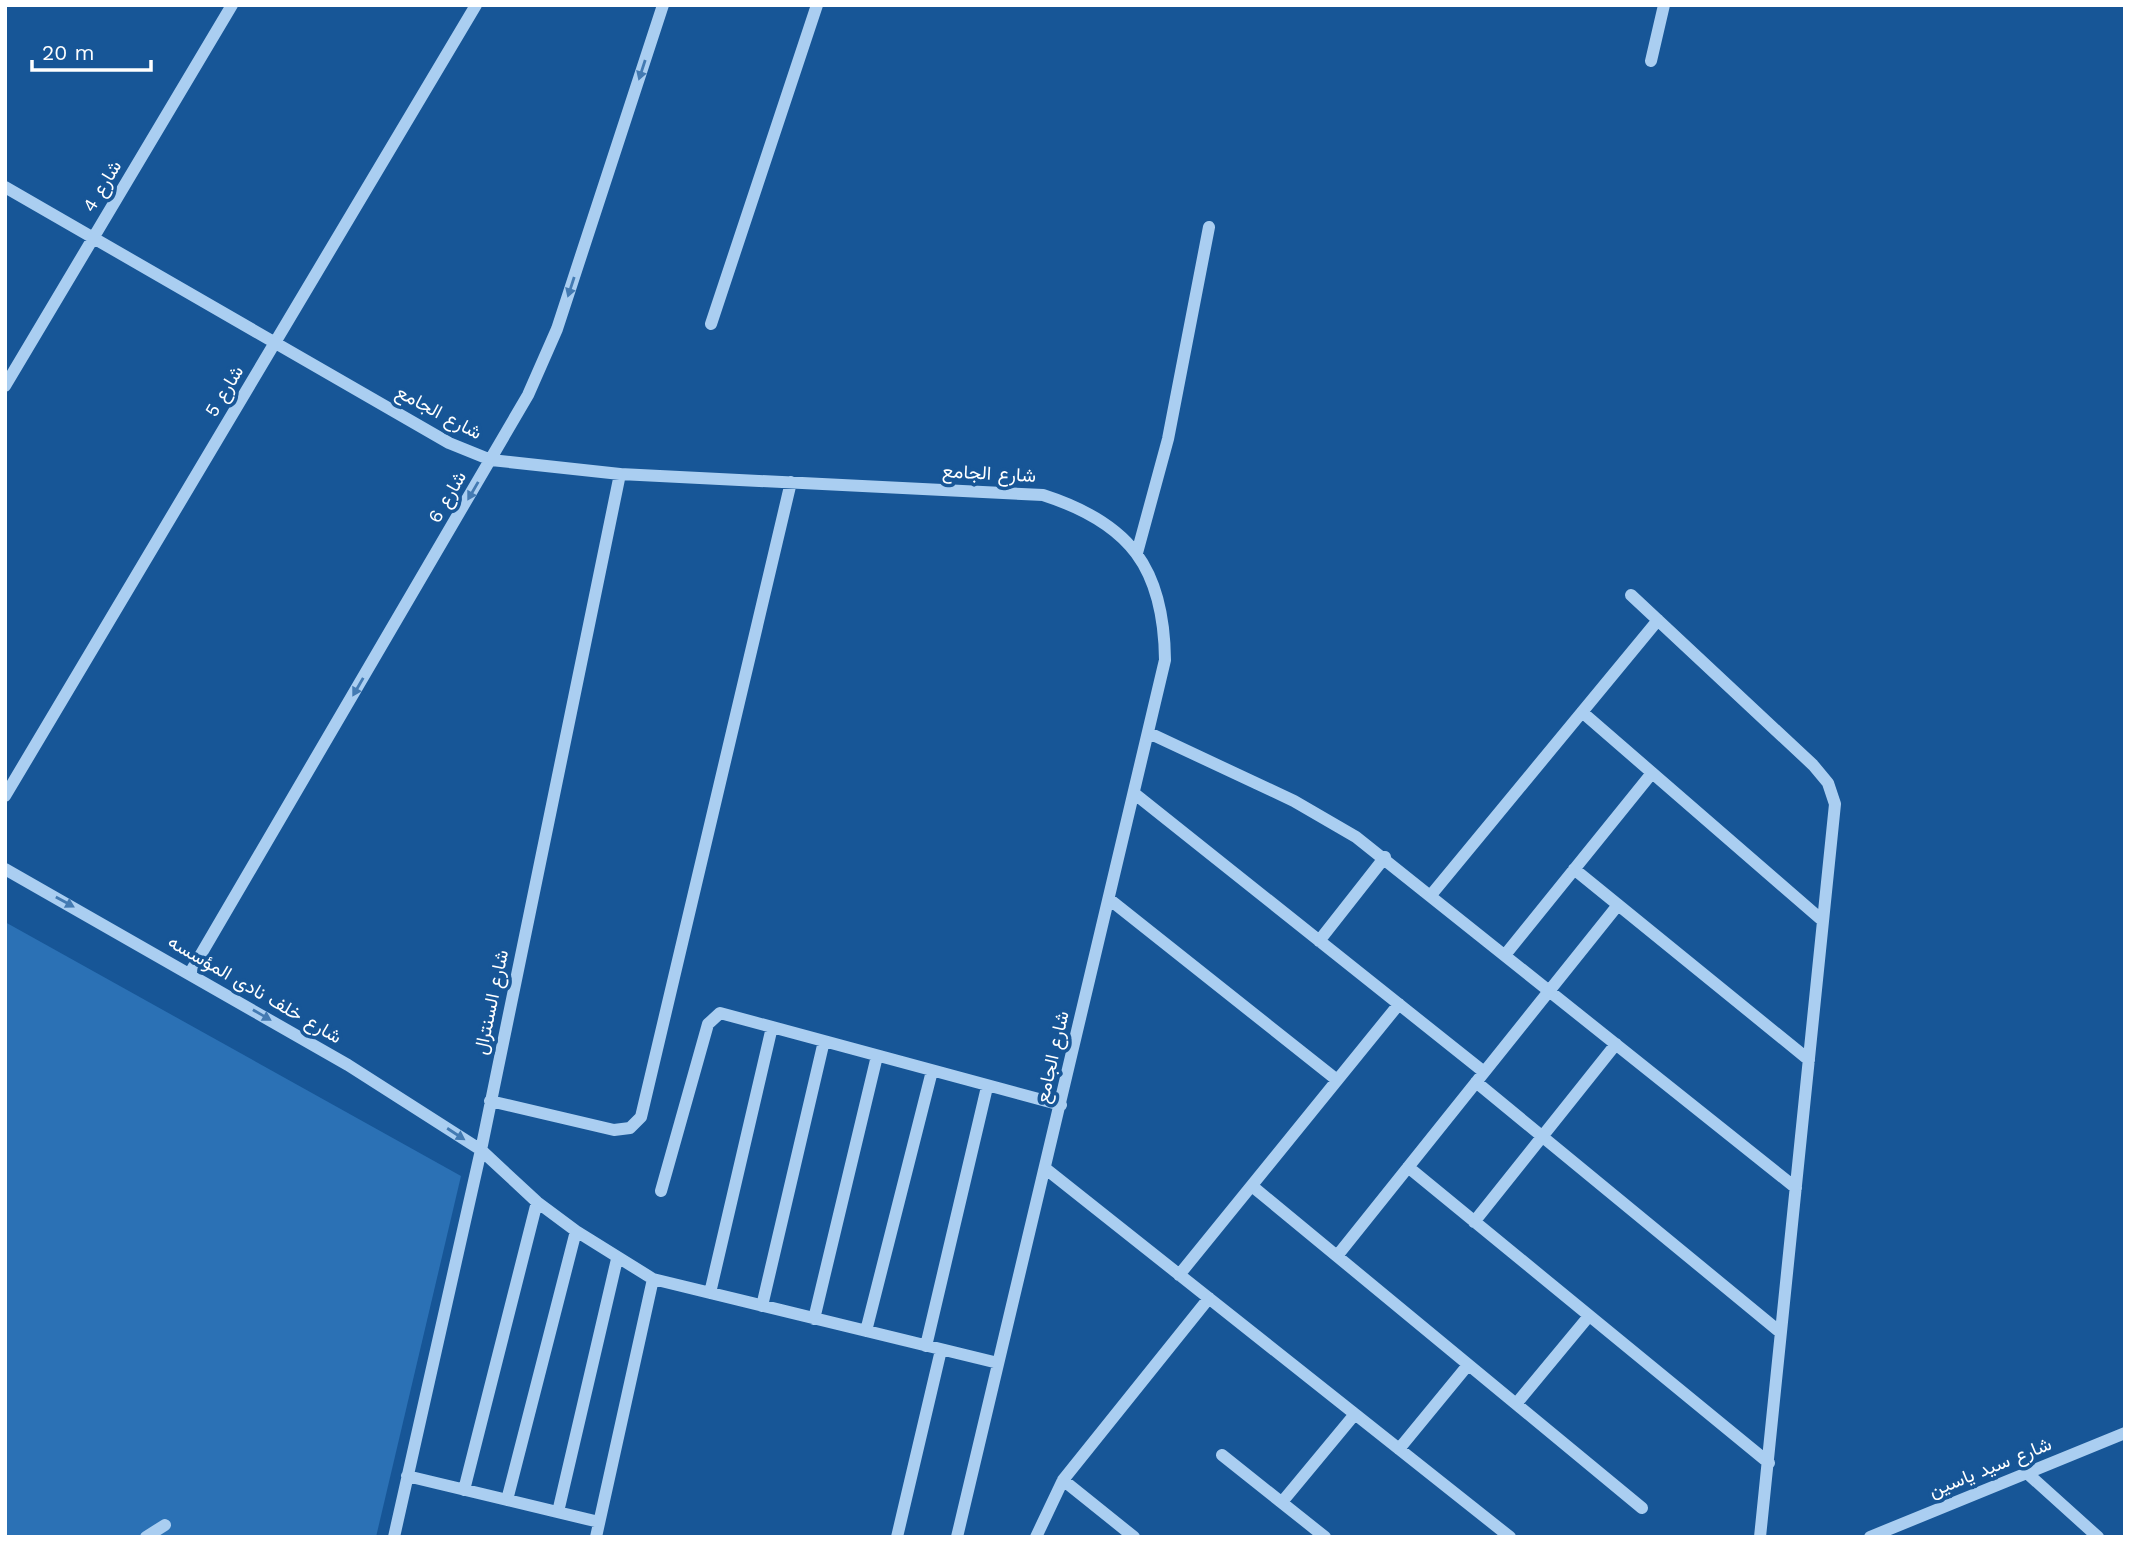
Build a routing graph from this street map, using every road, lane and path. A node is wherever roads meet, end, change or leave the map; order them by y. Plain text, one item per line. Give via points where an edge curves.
1 (232, 5) edge
2 (476, 5) edge
3 (663, 5) edge
4 (817, 5) edge
5 (1664, 5) edge
6 (1651, 61) dead end
7 (5, 187) edge
8 (1209, 228) dead end
9 (93, 238) junction
10 (711, 324) dead end
11 (275, 343) junction
12 (5, 386) edge
13 (491, 460) junction
14 (620, 474) junction
15 (791, 482) junction
16 (1137, 553) junction
17 (1631, 595) dead end
18 (1658, 620) junction
19 (1582, 712) junction
20 (1149, 733) junction
21 (1652, 773) junction
22 (1135, 794) junction
23 (5, 796) edge
24 (1385, 857) junction
25 (5, 869) edge
26 (1574, 869) junction
27 (1432, 895) junction
28 (1109, 900) junction
29 (1618, 905) junction
30 (1823, 921) junction
31 (1319, 941) junction
32 (1505, 955) junction
33 (190, 973) junction
34 (1549, 990) junction
35 (1399, 1004) junction
36 (772, 1027) junction
37 (824, 1041) junction
38 (1616, 1044) junction
39 (877, 1056) junction
40 (1809, 1060) junction
41 (932, 1071) junction
42 (1480, 1077) junction
43 (1337, 1080) junction
44 (987, 1087) junction
45 (490, 1101) junction
46 (1061, 1105) junction
47 (1542, 1136) junction
48 (481, 1150) junction
49 (1408, 1167) junction
50 (1046, 1169) junction
51 (1252, 1186) junction
52 (1796, 1188) junction
53 (660, 1191) dead end
54 (537, 1202) junction
55 (1474, 1222) junction
56 (576, 1231) junction
57 (1337, 1256) junction
58 (617, 1259) junction
59 (1179, 1275) junction
60 (653, 1279) junction
61 (710, 1293) junction
62 (1209, 1298) junction
63 (762, 1306) junction
64 (1589, 1316) junction
65 (814, 1319) junction
66 (866, 1331) junction
67 (1780, 1332) junction
68 (926, 1346) junction
69 (941, 1350) junction
70 (998, 1363) junction
71 (1468, 1365) junction
72 (1516, 1404) junction
73 (1355, 1414) junction
74 (2125, 1433) edge
75 (1399, 1449) junction
76 (1222, 1455) dead end
77 (1769, 1463) junction
78 (2027, 1473) junction
79 (407, 1476) junction
80 (1063, 1480) junction
81 (464, 1490) junction
82 (506, 1500) junction
83 (1282, 1503) junction
84 (1642, 1508) dead end
85 (558, 1512) junction
86 (599, 1521) junction
87 (165, 1525) dead end
88 (1895, 1526) junction
89 (146, 1537) edge
90 (394, 1537) edge
91 (596, 1537) edge
92 (897, 1537) edge
93 (957, 1537) edge
94 (1036, 1537) edge
95 (1134, 1537) edge
96 (1325, 1537) edge
97 (1510, 1537) edge
98 (1760, 1537) edge
99 (1870, 1537) edge
100 (1906, 1537) edge
101 (2098, 1537) edge

1 - 9 street, شارع 4
2 - 11 street, شارع 5
3 -> 13 street, شارع 6 via 557,329 528,395
4 - 10 street
5 - 6 street
7 - 9 street, شارع الجامع
8 - 16 street via 1168,439
9 - 11 street, شارع الجامع
9 - 12 street, شارع 4
11 - 13 street, شارع الجامع via 449,443
11 - 23 street, شارع 5
13 - 14 street, شارع الجامع
13 -> 33 street, شارع 6
14 - 15 street, شارع الجامع
14 - 45 street, شارع السنترال
15 - 16 street, شارع الجامع via 1043,495 1079,506 1111,526
15 - 45 street via 641,1117 630,1128 614,1130
16 - 20 street, شارع الجامع via 1155,586 1165,622 1165,660
17 - 18 street
18 - 19 street
18 - 30 street via 1828,783 1835,804
19 - 21 street
19 - 27 street
20 - 22 street, شارع الجامع
20 - 24 street via 1326,817
21 - 26 street
21 - 30 street
22 - 28 street, شارع الجامع
22 - 31 street
24 - 27 street
24 - 31 street
25 -> 33 street, شارع خلف نادى المؤسسه
26 - 29 street
26 - 32 street
27 - 32 street
28 - 43 street
28 - 46 street, شارع الجامع
29 - 34 street
29 - 40 street
30 - 40 street
31 - 35 street
32 - 34 street
33 -> 48 street, شارع خلف نادى المؤسسه via 348,1065
34 - 38 street
34 - 42 street
35 - 42 street
35 - 43 street
36 - 37 street
36 - 53 street via 726,1014 710,1019
36 - 61 street
37 - 39 street
37 - 63 street
38 - 47 street
38 - 52 street
39 - 41 street
39 - 65 street
40 - 52 street
41 - 44 street
41 - 66 street
42 - 47 street
42 - 49 street
43 - 51 street
44 - 46 street
44 - 68 street
45 - 48 street, شارع السنترال
46 - 50 street, شارع الجامع
47 - 55 street
47 - 67 street
48 - 54 street, شارع خلف نادى المؤسسه
48 - 79 street, شارع السنترال
49 - 55 street
49 - 57 street
50 - 59 street
50 - 70 street, شارع الجامع
51 - 57 street
51 - 59 street
52 - 67 street
54 - 56 street, شارع خلف نادى المؤسسه
54 - 81 street
55 - 64 street
56 - 58 street, شارع خلف نادى المؤسسه
56 - 82 street
57 - 71 street
58 - 60 street, شارع خلف نادى المؤسسه
58 - 85 street
59 - 62 street
60 - 61 street, شارع خلف نادى المؤسسه
60 - 86 street
61 - 63 street, شارع خلف نادى المؤسسه
62 - 73 street
62 - 80 street
63 - 65 street, شارع خلف نادى المؤسسه
64 - 72 street
64 - 77 street
65 - 66 street, شارع خلف نادى المؤسسه
66 - 68 street, شارع خلف نادى المؤسسه
67 - 77 street
68 - 69 street, شارع خلف نادى المؤسسه
69 - 70 street, شارع خلف نادى المؤسسه
69 - 92 street
70 - 93 street, شارع الجامع
71 - 72 street
71 - 75 street
72 - 84 street
73 - 75 street
73 - 83 street
74 - 78 street, شارع سيد ياسين
75 - 97 street
76 - 83 street
77 - 98 street
78 - 88 street, شارع سيد ياسين
78 - 101 street
79 - 81 street
79 - 90 street, شارع السنترال
80 - 94 street
80 - 95 street
81 - 82 street
82 - 85 street
83 - 96 street
85 - 86 street
86 - 91 street
87 - 89 street
88 - 99 street, شارع سيد ياسين
88 - 100 street

